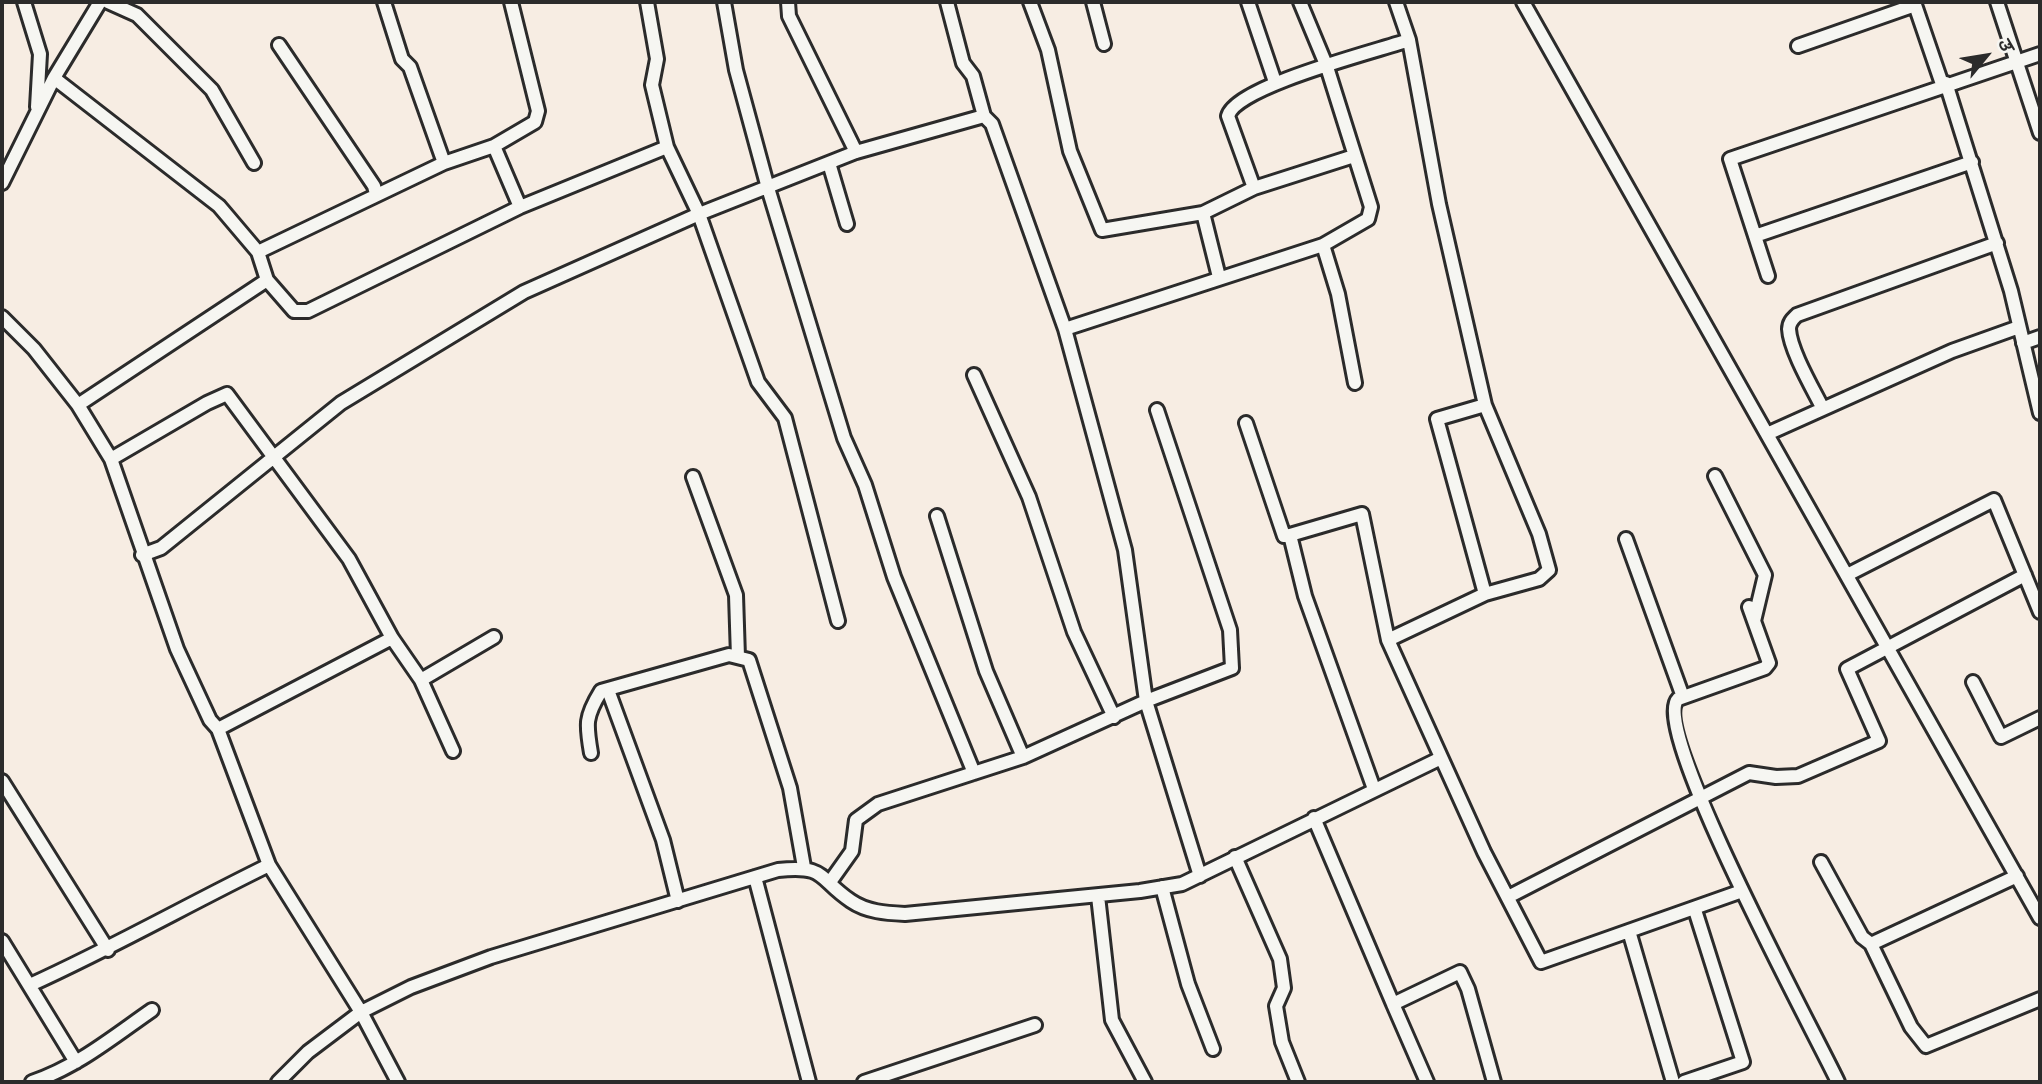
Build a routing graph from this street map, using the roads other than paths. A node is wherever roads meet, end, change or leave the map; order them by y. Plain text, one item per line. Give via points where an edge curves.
1 (23, 2) edge
2 (100, 2) edge
3 (108, 2) edge
4 (386, 2) edge
5 (511, 2) edge
6 (647, 2) edge
7 (724, 2) edge
8 (788, 2) edge
9 (947, 2) edge
10 (1030, 2) edge
11 (1093, 2) edge
12 (1248, 2) edge
13 (1300, 2) edge
14 (1396, 2) edge
15 (1523, 2) edge
16 (1997, 2) edge
17 (1915, 3) edge
18 (1409, 40) junction
19 (1104, 44) dead end
20 (279, 45) dead end
21 (1798, 46) dead end
22 (2040, 54) edge
23 (2017, 61) junction
24 (1327, 67) junction
25 (54, 78) junction
26 (1275, 82) junction
27 (1944, 84) junction
28 (37, 112) junction
29 (984, 116) junction
30 (2040, 132) edge
31 (494, 146) junction
32 (667, 148) junction
33 (856, 152) junction
34 (1354, 156) junction
35 (1972, 162) junction
36 (254, 163) dead end
37 (444, 163) junction
38 (829, 163) junction
39 (2, 183) edge
40 (768, 188) junction
41 (1254, 188) junction
42 (376, 194) junction
43 (520, 206) junction
44 (1203, 213) junction
45 (699, 214) junction
46 (847, 224) dead end
47 (1755, 236) junction
48 (1997, 243) junction
49 (1322, 245) junction
50 (258, 252) junction
51 (1219, 276) junction
52 (1768, 276) dead end
53 (267, 280) junction
54 (2, 317) edge
55 (2019, 327) junction
56 (1065, 329) junction
57 (2040, 337) edge
58 (2023, 344) junction
59 (974, 375) dead end
60 (1355, 383) dead end
61 (78, 405) junction
62 (1485, 405) junction
63 (1822, 409) junction
64 (1157, 410) dead end
65 (2040, 412) edge
66 (1246, 423) dead end
67 (1767, 435) junction
68 (274, 454) junction
69 (111, 460) junction
70 (1715, 476) dead end
71 (693, 477) dead end
72 (937, 516) dead end
73 (1290, 535) junction
74 (1626, 539) dead end
75 (142, 555) junction
76 (1847, 575) junction
77 (2025, 575) junction
78 (1485, 594) junction
79 (1749, 607) dead end
80 (2040, 612) edge
81 (838, 621) dead end
82 (1754, 622) junction
83 (494, 637) dead end
84 (393, 638) junction
85 (1388, 640) junction
86 (1887, 646) junction
87 (738, 657) junction
88 (421, 680) junction
89 (1973, 682) dead end
90 (608, 690) junction
91 (1684, 697) junction
92 (1146, 701) junction
93 (1114, 717) junction
94 (2040, 718) edge
95 (218, 729) junction
96 (453, 751) dead end
97 (591, 753) dead end
98 (1023, 757) junction
99 (1441, 758) junction
100 (974, 773) junction
101 (2, 781) edge
102 (1374, 789) junction
103 (1702, 798) junction
104 (1314, 818) junction
105 (1235, 857) junction
106 (1821, 862) dead end
107 (269, 864) junction
108 (804, 867) junction
109 (1200, 876) junction
110 (755, 877) junction
111 (2017, 877) junction
112 (830, 882) junction
113 (1162, 887) junction
114 (1742, 891) junction
115 (1098, 895) junction
116 (1508, 897) junction
117 (678, 901) junction
118 (1695, 909) junction
119 (2040, 918) edge
120 (1629, 932) junction
121 (2, 942) edge
122 (1871, 944) junction
123 (108, 950) junction
124 (30, 985) junction
125 (2040, 999) edge
126 (1393, 1004) junction
127 (152, 1010) dead end
128 (361, 1012) junction
129 (1035, 1025) dead end
130 (1213, 1049) dead end
131 (76, 1062) junction
132 (32, 1082) edge
133 (278, 1082) edge
134 (398, 1082) edge
135 (810, 1082) edge
136 (864, 1082) edge
137 (1145, 1082) edge
138 (1298, 1082) edge
139 (1427, 1082) edge
140 (1494, 1082) edge
141 (1673, 1082) edge
142 (1684, 1082) edge
143 (1838, 1082) edge

1 - 28 street via 40,54
2 - 25 street
3 - 36 street via 137,15 212,90
4 - 37 street via 402,59 410,67
5 - 31 street via 538,111 535,122
6 - 32 street via 657,59 652,85
7 - 40 street via 736,70
8 - 33 street via 789,16
9 - 29 street via 963,63 973,76
10 - 44 street via 1048,50 1070,151 1102,230
11 - 19 street
12 - 26 street
13 - 24 street
14 - 18 street
15 - 67 street
16 - 23 street
17 - 21 street
17 - 27 street
18 - 24 street
18 - 62 street via 1439,204
20 - 42 street
22 - 23 street
23 - 27 street
23 - 30 street
24 - 26 street
24 - 34 street
25 - 28 street
25 - 50 street via 219,206
26 - 41 street via 1237,103 1228,116
27 - 35 street
27 - 47 street via 1730,159
28 - 39 street
29 - 33 street
29 - 56 street via 992,124
31 - 37 street
31 - 43 street
32 - 43 street
32 - 45 street
33 - 38 street
34 - 41 street
34 - 49 street via 1371,207 1368,219
35 - 47 street
35 - 48 street
37 - 42 street
38 - 40 street
38 - 46 street
40 - 45 street
40 - 100 street via 844,438
41 - 44 street
42 - 50 street
43 - 53 street via 308,311 294,311
44 - 51 street
45 - 68 street via 524,292 341,402
45 - 81 street via 758,382 785,418
47 - 52 street
48 - 55 street
48 - 63 street via 1791,320 1792,341
49 - 51 street
49 - 60 street via 1338,294
50 - 53 street
51 - 56 street via 1216,281
53 - 61 street
54 - 61 street
55 - 58 street
55 - 63 street via 1952,351
56 - 92 street via 1125,550
57 - 58 street
58 - 65 street
59 - 93 street via 1029,497 1074,632
61 - 69 street
62 - 78 street via 1437,419
62 - 78 street via 1539,534 1549,570 1539,579
63 - 67 street
64 - 92 street via 1230,630 1232,668
66 - 73 street via 1284,536
67 - 76 street
68 - 69 street via 227,394
68 - 75 street via 161,548
68 - 84 street via 349,559
69 - 75 street
70 - 82 street via 1765,575
71 - 87 street via 736,595
72 - 98 street via 986,671
73 - 85 street via 1362,514
73 - 102 street via 1305,596
74 - 91 street
75 - 95 street via 177,649
76 - 77 street via 1994,500
76 - 86 street
77 - 80 street
77 - 86 street
78 - 85 street
79 - 82 street
82 - 91 street via 1769,663
83 - 88 street
84 - 88 street
84 - 95 street
85 - 99 street
86 - 103 street via 1847,669 1880,741 1798,776 1749,773
86 - 111 street
87 - 90 street via 729,655
87 - 108 street via 749,660 790,788
88 - 96 street
89 - 94 street via 2001,737
90 - 97 street via 601,691 589,710 586,722
90 - 117 street via 663,840
91 - 103 street via 1674,704 1672,714
92 - 93 street
92 - 109 street
93 - 98 street
95 - 107 street
98 - 100 street
99 - 102 street
99 - 116 street
100 - 112 street via 878,804 862,814 853,828 852,851
101 - 123 street
102 - 104 street
103 - 114 street
103 - 116 street
104 - 105 street
104 - 126 street
105 - 109 street
105 - 138 street via 1280,959 1283,988 1276,1006 1282,1042
106 - 122 street via 1862,937
107 - 123 street
107 - 128 street
108 - 110 street
108 - 112 street
109 - 113 street
110 - 117 street
110 - 135 street
111 - 119 street
111 - 122 street
112 - 115 street via 851,901 875,912 905,914
113 - 115 street
113 - 130 street via 1188,984
114 - 118 street
114 - 143 street
115 - 137 street via 1112,1020
116 - 120 street via 1541,962
117 - 128 street via 491,957 411,987
118 - 120 street
118 - 142 street via 1743,1062
120 - 141 street
121 - 124 street
122 - 125 street via 1911,1027 1926,1046
123 - 124 street
124 - 131 street
126 - 139 street
126 - 140 street via 1460,972
127 - 131 street
128 - 133 street via 308,1052
128 - 134 street
129 - 136 street
131 - 132 street

